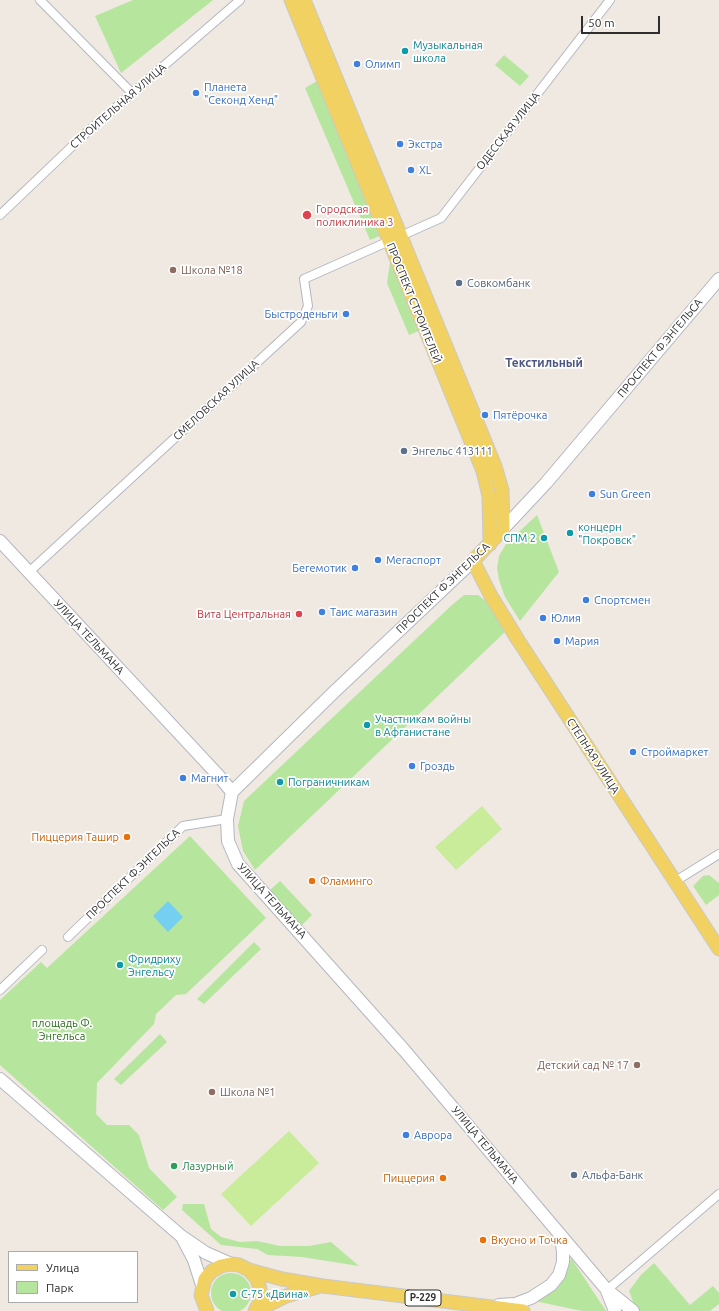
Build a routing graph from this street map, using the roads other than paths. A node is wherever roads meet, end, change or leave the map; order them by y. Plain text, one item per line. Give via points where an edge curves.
1 (40, 0) edge
2 (240, 0) edge
3 (291, 0) edge
4 (304, 0) edge
5 (610, 0) edge
6 (132, 93) junction
7 (0, 215) edge
8 (395, 238) junction
9 (719, 279) edge
10 (503, 529) junction
11 (0, 541) edge
12 (490, 544) junction
13 (473, 561) junction
14 (29, 572) junction
15 (232, 792) junction
16 (227, 819) junction
17 (719, 854) edge
18 (674, 882) junction
19 (68, 937) dead end
20 (719, 949) edge
21 (42, 950) dead end
22 (0, 990) edge
23 (0, 1079) edge
24 (719, 1194) edge
25 (181, 1236) junction
26 (560, 1237) junction
27 (231, 1264) junction
28 (249, 1270) junction
29 (202, 1285) junction
30 (323, 1286) junction
31 (607, 1290) junction
32 (489, 1306) junction
33 (204, 1309) edge
34 (256, 1311) edge
35 (523, 1311) edge
36 (615, 1311) edge
37 (633, 1311) edge

1 - 6 street
2 - 6 street, СТРОИТЕЛЬНАЯ УЛИЦА
3 - 8 main road, ПРОСПЕКТ СТРОИТЕЛЕЙ
4 - 8 main road, ПРОСПЕКТ СТРОИТЕЛЕЙ
5 - 8 street, ОДЕССКАЯ УЛИЦА via 441,218
6 - 7 street, СТРОИТЕЛЬНАЯ УЛИЦА via 86,132
8 - 10 main road, ПРОСПЕКТ СТРОИТЕЛЕЙ via 495,466 502,490
8 - 12 main road, ПРОСПЕКТ СТРОИТЕЛЕЙ via 484,471 491,517
8 - 14 street, СМЕЛОВСКАЯ УЛИЦА via 304,278 308,306 301,322
9 - 10 street, ПРОСПЕКТ Ф.ЭНГЕЛЬСА via 546,483
10 - 12 main road, ПРОСПЕКТ Ф.ЭНГЕЛЬСА
11 - 14 street, УЛИЦА ТЕЛЬМАНА
12 - 13 main road, ПРОСПЕКТ Ф.ЭНГЕЛЬСА
13 - 15 street, ПРОСПЕКТ Ф.ЭНГЕЛЬСА
13 - 18 main road, СТЕПНАЯ УЛИЦА via 518,640
14 - 15 street, УЛИЦА ТЕЛЬМАНА
15 - 16 street, УЛИЦА ТЕЛЬМАНА
16 - 19 street, ПРОСПЕКТ Ф.ЭНГЕЛЬСА via 183,826
16 - 26 street, УЛИЦА ТЕЛЬМАНА via 228,841 238,864 404,1050
17 - 18 street
18 - 20 main road, СТЕПНАЯ УЛИЦА
21 - 22 street
23 - 25 street
24 - 31 street
25 - 27 street via 206,1253
25 - 29 street via 194,1260
26 - 31 street, УЛИЦА ТЕЛЬМАНА
26 - 32 street, УЛИЦА ТЕЛЬМАНА via 563,1262 559,1275 551,1286 514,1304
27 - 28 main road, Р-229
27 - 29 main road via 212,1271
28 - 30 main road, Р-229
28 - 34 main road, Р-229 via 257,1279 260,1289 260,1302
29 - 33 main road
30 - 32 main road, Р-229
30 - 34 main road, Р-229 via 286,1296
31 - 36 street, УЛИЦА ТЕЛЬМАНА
31 - 37 street, УЛИЦА ТЕЛЬМАНА
32 - 35 main road, Р-229

